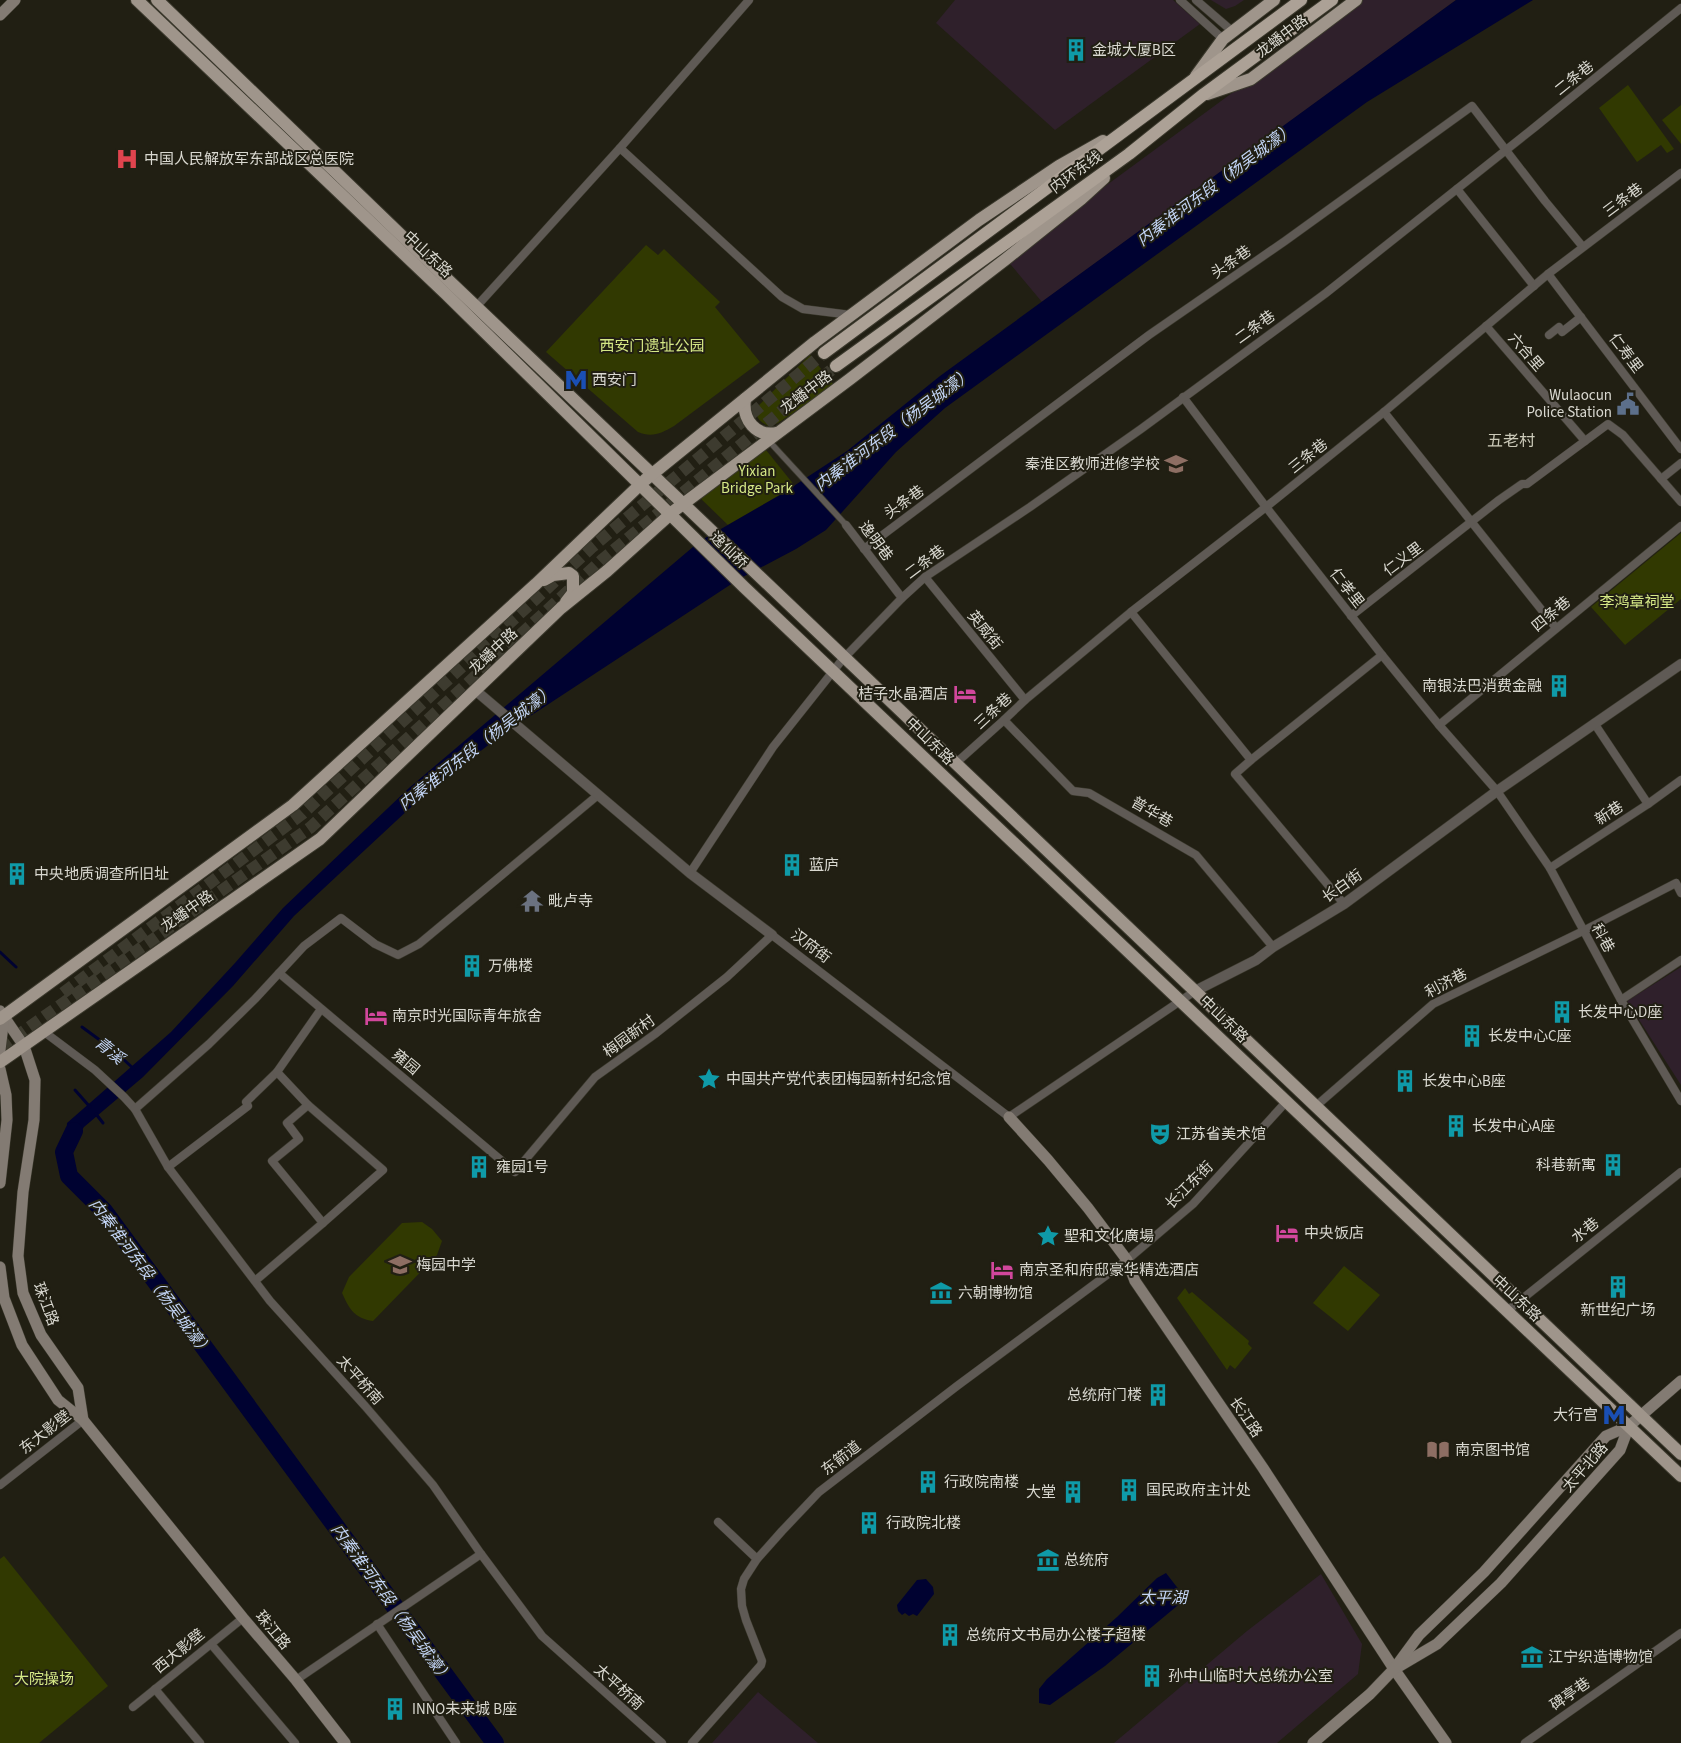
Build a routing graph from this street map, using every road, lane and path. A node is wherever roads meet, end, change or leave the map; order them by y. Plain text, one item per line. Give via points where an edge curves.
1 (15, 0) edge
2 (137, 0) edge
3 (158, 0) edge
4 (749, 0) edge
5 (1180, 0) edge
6 (1196, 0) edge
7 (1274, 0) edge
8 (1301, 0) edge
9 (1332, 0) edge
10 (1356, 0) edge
11 (1681, 8) edge
12 (0, 15) edge
13 (1228, 35) junction
14 (1194, 79) junction
15 (1204, 94) junction
16 (1131, 125) junction
17 (620, 148) junction
18 (1507, 150) junction
19 (1129, 154) junction
20 (1681, 172) edge
21 (1457, 189) junction
22 (1584, 247) junction
23 (1548, 274) junction
24 (1534, 286) junction
25 (476, 307) junction
26 (851, 315) junction
27 (1581, 317) junction
28 (1486, 326) junction
29 (1549, 334) dead end
30 (824, 354) tunnel mouth
31 (836, 366) tunnel mouth
32 (1183, 397) junction
33 (744, 399) junction
34 (1384, 412) junction
35 (773, 437) junction
36 (1585, 441) junction
37 (1681, 449) edge
38 (1681, 463) edge
39 (652, 474) junction
40 (1661, 478) junction
41 (639, 485) junction
42 (1681, 502) edge
43 (683, 504) junction
44 (1266, 508) junction
45 (669, 515) junction
46 (1472, 523) junction
47 (846, 525) joint
48 (706, 526) joint
49 (1681, 526) edge
50 (692, 537) joint
51 (864, 549) junction
52 (758, 576) joint
53 (925, 577) junction
54 (536, 584) junction
55 (744, 587) joint
56 (902, 598) junction
57 (561, 608) junction
58 (1131, 612) junction
59 (1351, 616) junction
60 (1556, 628) junction
61 (1382, 654) junction
62 (843, 659) junction
63 (1681, 664) edge
64 (833, 671) junction
65 (475, 690) junction
66 (1025, 700) junction
67 (1004, 720) junction
68 (1594, 723) junction
69 (1439, 725) junction
70 (1251, 760) junction
71 (956, 763) junction
72 (1681, 780) edge
73 (1497, 791) junction
74 (598, 795) junction
75 (1648, 804) junction
76 (1550, 868) junction
77 (690, 873) junction
78 (1681, 893) edge
79 (1344, 904) junction
80 (1583, 931) junction
81 (772, 934) junction
82 (1274, 947) junction
83 (1681, 960) edge
84 (278, 973) junction
85 (1194, 991) junction
86 (1621, 1000) junction
87 (1180, 1001) junction
88 (321, 1009) junction
89 (1, 1016) edge
90 (43, 1031) junction
91 (24, 1046) junction
92 (0, 1050) edge
93 (0, 1062) edge
94 (0, 1069) edge
95 (277, 1072) junction
96 (1680, 1097) edge
97 (1286, 1102) junction
98 (308, 1105) junction
99 (1316, 1106) junction
100 (135, 1109) junction
101 (1009, 1117) junction
102 (168, 1167) junction
103 (515, 1172) joint
104 (1681, 1172) edge
105 (0, 1183) edge
106 (323, 1223) junction
107 (1127, 1260) junction
108 (0, 1267) edge
109 (255, 1281) junction
110 (1520, 1300) junction
111 (1507, 1311) junction
112 (1681, 1381) edge
113 (1641, 1416) junction
114 (83, 1420) junction
115 (1629, 1426) junction
116 (1681, 1454) edge
117 (1681, 1476) edge
118 (0, 1485) edge
119 (718, 1522) dead end
120 (481, 1554) junction
121 (756, 1559) junction
122 (243, 1618) junction
123 (377, 1624) junction
124 (1681, 1633) edge
125 (211, 1644) junction
126 (1394, 1669) junction
127 (296, 1680) junction
128 (155, 1689) junction
129 (133, 1706) dead end
130 (200, 1743) edge
131 (296, 1743) edge
132 (345, 1743) edge
133 (456, 1743) edge
134 (662, 1743) edge
135 (692, 1743) edge
136 (1313, 1743) edge
137 (1446, 1743) edge
138 (1525, 1743) edge

1 - 12 main road
2 - 41 main road, 中山东路 via 446,294
3 - 25 main road, 中山东路
4 - 17 street
5 - 13 street
6 - 13 street
7 - 13 main road
8 - 14 highway, 内环东线
9 - 15 highway, 内环东线
10 - 15 main road, 龙蟠中路 via 1251,79
11 - 18 street, 二条巷
13 - 14 main road
14 - 16 highway, 内环东线
15 - 19 highway, 内环东线
16 - 26 main road, 龙蟠中路 via 1059,166 979,220
16 - 30 highway, 内环东线
17 - 25 street
17 - 26 street via 782,297 802,309
18 - 21 street, 二条巷
18 - 22 street, 头条巷
18 - 51 street, 头条巷 via 1472,106 1149,335
19 - 31 highway, 内环东线
19 - 35 main road, 龙蟠中路 via 1006,259
20 - 22 street, 三条巷
21 - 24 street
21 - 32 street, 二条巷 via 1326,293
22 - 23 street, 三条巷
23 - 24 street, 三条巷
23 - 27 street, 仁寿里
24 - 28 street, 三条巷
25 - 39 main road, 中山东路
26 - 33 main road, 龙蟠中路
27 - 29 street via 1562,332 1559,327
27 - 37 street, 仁寿里
28 - 34 street, 三条巷
28 - 36 street, 六合里
32 - 44 street, 仁孝里
32 - 53 street, 二条巷 via 1038,502
33 - 35 main road via 748,421
33 - 39 main road, 龙蟠中路
34 - 44 street, 三条巷
34 - 46 street
35 - 43 main road, 龙蟠中路
35 - 47 street
36 - 40 street, 仁义里 via 1608,424 1623,435
36 - 46 street, 仁义里
38 - 40 street
39 - 41 main road, 龙蟠中路
39 - 43 main road, 中山东路
40 - 42 street
41 - 45 main road, 中山东路
41 - 54 main road, 龙蟠中路
43 - 45 main road, 龙蟠中路
43 - 48 main road, 中山东路
44 - 58 street, 三条巷
44 - 59 street, 仁孝里
45 - 50 main road, 中山东路
45 - 57 main road, 龙蟠中路 via 608,571
46 - 59 street, 仁义里
46 - 60 street
47 - 51 street, 逸明巷
48 - 52 main road, 逸仙桥
49 - 60 street, 四条巷
50 - 55 main road, 逸仙桥
51 - 56 street, 逸明巷
52 - 62 main road, 中山东路
53 - 56 street, 二条巷
53 - 66 street, 英威街
54 - 57 main road via 554,575 569,573 573,576 573,593
54 - 89 main road, 龙蟠中路 via 293,805
55 - 64 main road, 中山东路
56 - 62 street, 二条巷
57 - 65 main road, 龙蟠中路
58 - 66 street, 三条巷
58 - 70 street
59 - 61 street, 仁孝里
60 - 69 street, 四条巷
61 - 69 street, 仁孝里
61 - 70 street
62 - 64 street
62 - 71 main road, 中山东路
63 - 68 street, 长白街
64 - 77 street via 773,747
64 - 87 main road, 中山东路
65 - 74 street, 汉府街
65 - 90 main road, 龙蟠中路 via 320,839
66 - 67 street, 三条巷
67 - 71 street, 三条巷
67 - 82 street, 普华巷 via 1073,792 1089,793 1196,855
68 - 73 street, 长白街
68 - 75 street
69 - 73 street, 仁孝里
70 - 79 street via 1235,774
71 - 85 main road, 中山东路
72 - 75 street, 新巷
73 - 76 street, 科巷
73 - 79 street, 长白街
74 - 77 street, 汉府街
74 - 84 street via 419,944 398,955 375,944 342,918 304,946
75 - 76 street, 新巷
76 - 80 street, 科巷
77 - 81 street, 汉府街
78 - 80 street, 利济巷 via 1676,883
79 - 82 street, 长白街
80 - 86 street, 科巷
80 - 99 street, 利济巷 via 1433,1004
81 - 101 street, 汉府街
81 - 103 street, 梅园新村 via 727,977 595,1077
82 - 85 street, 长白街 via 1256,960
83 - 86 street
84 - 88 street, 雍园
84 - 100 street via 208,1044
85 - 87 street, 长白街
85 - 99 main road, 中山东路
86 - 96 street, 科巷
87 - 97 main road, 中山东路
87 - 101 street, 长白街
88 - 95 street
88 - 103 street, 雍园
89 - 91 main road, 珠江路
89 - 92 main road
90 - 91 main road, 龙蟠中路
90 - 100 street, 太平桥南 via 95,1070
91 - 93 main road, 龙蟠中路
91 - 114 main road, 珠江路 via 35,1080 34,1120 22,1192 18,1256 23,1293 41,1336 78,1388
94 - 105 main road via 7,1120
95 - 98 street
95 - 102 street via 246,1102 248,1106
97 - 107 street, 长江东街 via 1193,1204
97 - 111 main road, 中山东路
98 - 106 street via 287,1123 299,1139 272,1161
98 - 106 street via 383,1170
99 - 110 main road, 中山东路
100 - 102 street, 太平桥南
101 - 107 main road, 长江路 via 1071,1187
102 - 109 street, 太平桥南
104 - 110 street, 水巷
106 - 109 street
107 - 121 street, 东箭道 via 819,1492
107 - 126 main road, 长江路 via 1135,1281 1263,1468
108 - 114 main road, 珠江路 via 4,1298 22,1345 58,1400
109 - 120 street, 太平桥南 via 433,1485
110 - 111 street, 水巷
110 - 113 main road, 中山东路
111 - 115 main road, 中山东路
112 - 113 main road
113 - 115 main road
113 - 116 main road, 中山东路
114 - 118 street, 东大影壁
114 - 122 main road, 珠江路
115 - 117 main road, 中山东路
115 - 126 main road, 太平北路 via 1606,1436 1484,1572 1419,1635
115 - 126 main road, 太平北路 via 1620,1450 1501,1583 1437,1644
119 - 121 street
120 - 123 street
120 - 134 street, 太平桥南 via 542,1636
121 - 135 street, 东箭道 via 741,1589 742,1606 761,1665
122 - 125 street, 西大影壁
122 - 127 main road, 珠江路
123 - 127 street
123 - 133 street
124 - 138 street, 碑亭巷
125 - 128 street, 西大影壁
125 - 131 street
126 - 136 main road, 太平北路
126 - 137 main road, 长江路
127 - 132 main road, 珠江路
128 - 129 street, 西大影壁
128 - 130 street

